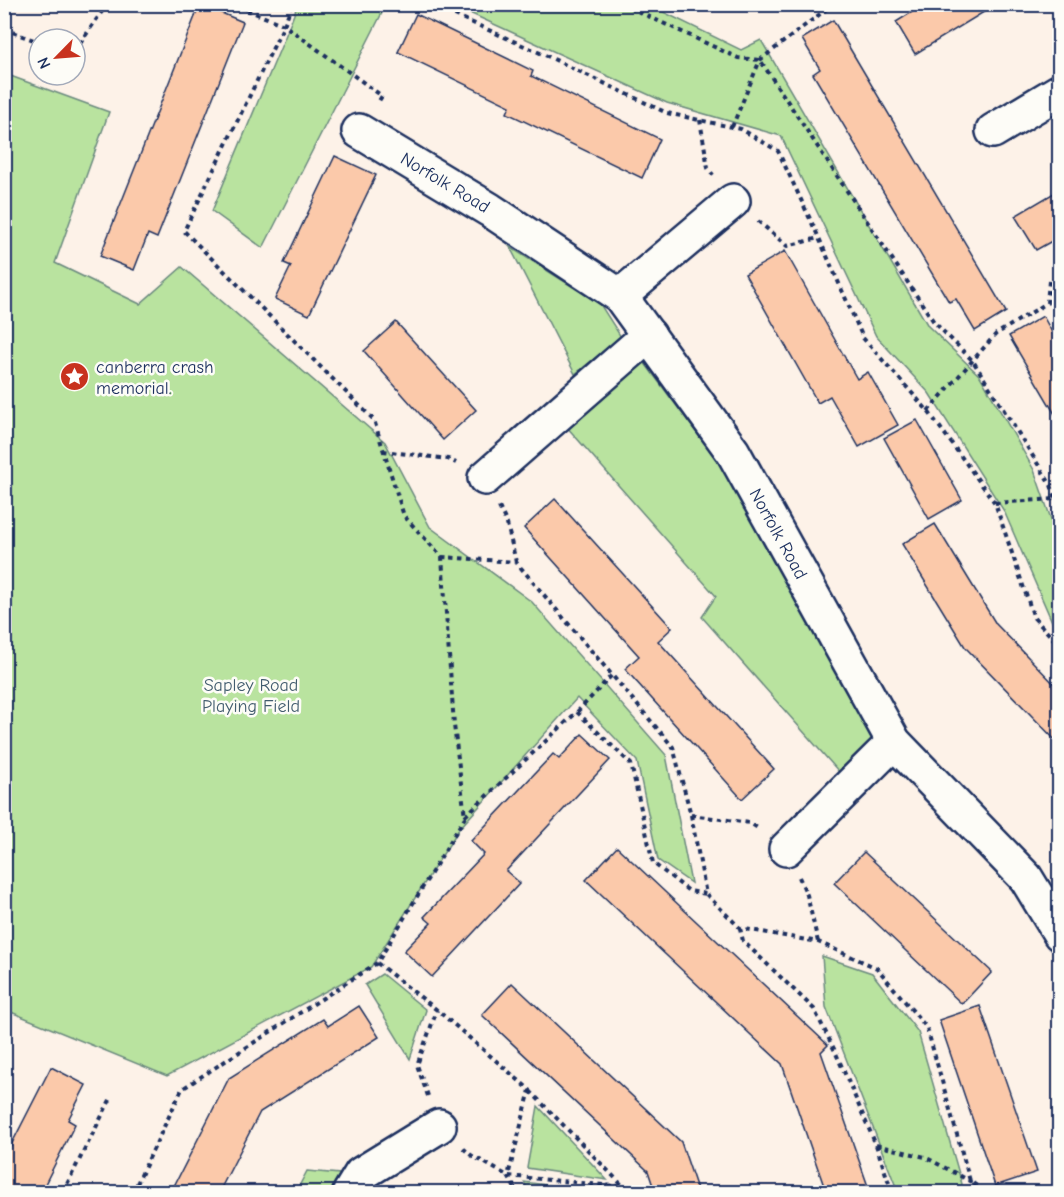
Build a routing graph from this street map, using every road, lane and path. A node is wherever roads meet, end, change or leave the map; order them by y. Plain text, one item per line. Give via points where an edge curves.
1 (107, 4) edge
2 (233, 4) edge
3 (292, 4) edge
4 (430, 4) edge
5 (622, 4) edge
6 (833, 4) edge
7 (856, 4) edge
8 (875, 4) edge
9 (869, 6) edge
10 (284, 25) junction
11 (4, 29) edge
12 (87, 33) edge
13 (27, 38) edge
14 (760, 60) junction
15 (1059, 91) edge
16 (732, 127) junction
17 (359, 131) joint
18 (993, 131) dead end
19 (733, 201) dead end
20 (1059, 274) edge
21 (620, 296) junction
22 (649, 335) junction
23 (973, 361) junction
24 (928, 411) junction
25 (485, 478) dead end
26 (1057, 498) edge
27 (995, 503) junction
28 (1059, 512) edge
29 (442, 557) junction
30 (1059, 646) edge
31 (612, 675) junction
32 (578, 712) junction
33 (894, 742) junction
34 (465, 817) junction
35 (786, 849) dead end
36 (706, 894) junction
37 (740, 928) junction
38 (1059, 934) edge
39 (377, 963) junction
40 (437, 1010) junction
41 (530, 1090) junction
42 (111, 1098) dead end
43 (439, 1126) junction
44 (876, 1145) junction
45 (508, 1176) junction
46 (970, 1181) junction
47 (624, 1187) junction
48 (63, 1192) edge
49 (133, 1192) edge
50 (350, 1192) edge
51 (517, 1192) edge
52 (626, 1192) edge
53 (892, 1192) edge
54 (967, 1192) edge
55 (984, 1192) edge

1 - 12 path
2 - 10 path
3 - 10 path
4 - 16 path via 667,112
5 - 14 path via 738,58
6 - 14 path
7 - 9 path
8 - 9 path
10 - 17 path via 382,96
10 - 29 path via 184,231 374,420 404,516
11 - 13 path
14 - 16 path
14 - 23 path via 934,322
15 - 18 street
16 - 24 path via 778,151 863,338
17 - 21 street, Norfolk Road via 490,210
19 - 21 street
20 - 23 path via 1049,281 1047,303 996,334
21 - 22 street, Norfolk Road
22 - 25 street
22 - 33 street, Norfolk Road via 733,452
23 - 24 path
23 - 26 path
24 - 27 path
26 - 27 path
26 - 28 path
27 - 30 path via 1034,618
29 - 31 path via 516,562
29 - 34 path via 453,725
31 - 32 path
31 - 36 path via 673,747
32 - 34 path
32 - 36 path via 632,764 653,863 689,891
33 - 35 street
33 - 38 street, Norfolk Road via 1026,878
34 - 39 path
36 - 37 path
37 - 44 path via 743,941 814,1009
37 - 46 path via 818,942 877,968 927,1028
39 - 40 path
39 - 49 path via 182,1089
40 - 41 path
40 - 43 path via 417,1065
41 - 45 path
41 - 47 path
42 - 48 path
43 - 45 path via 471,1155
43 - 50 street via 361,1174
44 - 46 path via 925,1157
44 - 53 path
45 - 47 path
45 - 51 path
46 - 54 path
46 - 55 path
47 - 52 path

